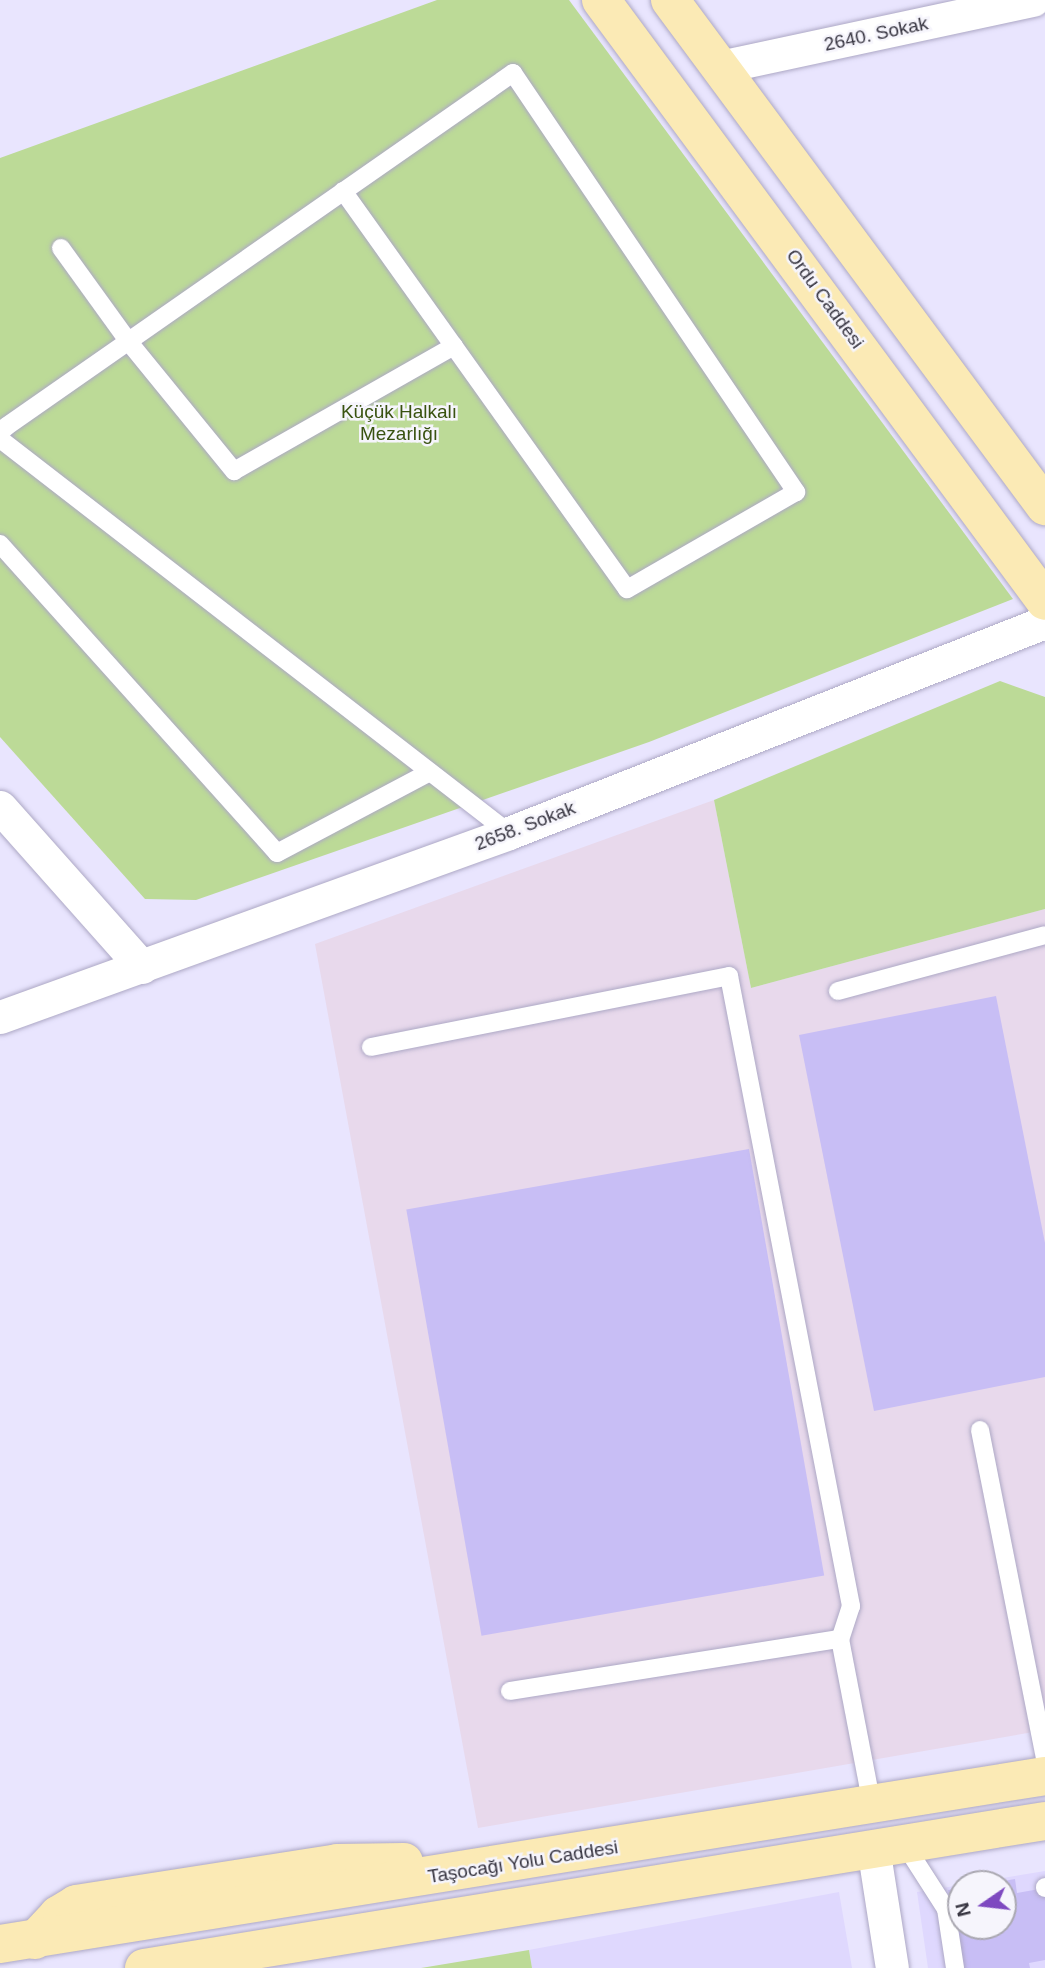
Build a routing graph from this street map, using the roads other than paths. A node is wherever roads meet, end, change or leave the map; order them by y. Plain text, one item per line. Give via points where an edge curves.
1 (601, 0) edge
2 (670, 0) edge
3 (1033, 0) edge
4 (720, 67) junction
5 (343, 191) junction
6 (61, 248) dead end
7 (128, 341) junction
8 (454, 346) junction
9 (0, 433) edge
10 (0, 439) edge
11 (1045, 506) edge
12 (0, 544) edge
13 (1045, 601) edge
14 (1045, 622) edge
15 (430, 772) junction
16 (0, 807) edge
17 (509, 833) junction
18 (1045, 934) edge
19 (142, 967) junction
20 (838, 991) dead end
21 (0, 1017) edge
22 (371, 1047) dead end
23 (980, 1430) dead end
24 (841, 1639) junction
25 (510, 1691) dead end
26 (1045, 1757) edge
27 (1045, 1776) edge
28 (872, 1805) junction
29 (1045, 1821) edge
30 (888, 1845) junction
31 (25, 1951) edge
32 (144, 1968) edge
33 (892, 1968) edge
34 (955, 1968) edge

1 - 13 main road, Ordu Caddesi
2 - 4 main road
3 - 4 street, 2640. Sokak
4 - 11 main road
5 - 7 lane
5 - 8 lane
5 - 8 lane via 513,73 796,492 627,589
6 - 7 lane
7 - 8 lane via 234,471
7 - 9 lane
10 - 15 lane
12 - 15 lane via 277,853
14 - 17 street, 2658. Sokak
15 - 17 lane
16 - 19 street
17 - 19 street, 2658. Sokak
18 - 20 lane
19 - 21 street, 2658. Sokak
22 - 24 lane via 729,976 851,1606
23 - 26 lane
24 - 25 lane
24 - 28 lane
27 - 28 main road, Taşocağı Yolu Caddesi
28 - 31 main road, Taşocağı Yolu Caddesi
29 - 30 main road
30 - 32 main road
30 - 33 street
30 - 34 lane via 949,1908

